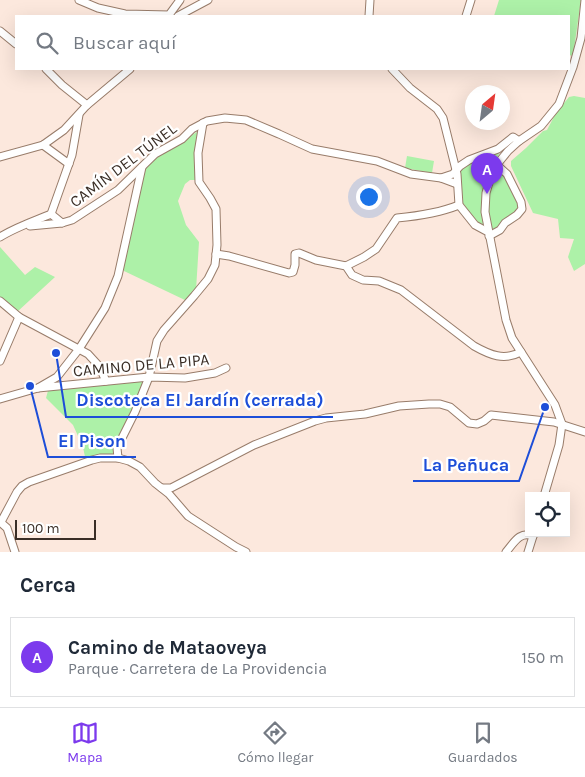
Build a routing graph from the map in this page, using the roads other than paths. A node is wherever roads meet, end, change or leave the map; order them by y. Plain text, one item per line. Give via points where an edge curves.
1 (78, 0) edge
2 (180, 0) edge
3 (208, 0) edge
4 (370, 0) edge
5 (471, 0) edge
6 (585, 1) edge
7 (147, 15) edge
8 (170, 15) edge
9 (180, 15) edge
10 (370, 15) edge
11 (466, 15) edge
12 (0, 31) edge
13 (15, 43) edge
14 (47, 70) edge
15 (129, 70) edge
16 (393, 70) edge
17 (87, 105) junction
18 (79, 114) junction
19 (203, 123) junction
20 (519, 141) junction
21 (43, 144) junction
22 (0, 157) edge
23 (70, 164) junction
24 (497, 165) junction
25 (142, 166) junction
26 (456, 171) junction
27 (441, 178) junction
28 (458, 184) junction
29 (459, 205) junction
30 (51, 214) junction
31 (62, 223) junction
32 (23, 226) junction
33 (489, 234) junction
34 (0, 237) edge
35 (216, 254) junction
36 (346, 266) junction
37 (0, 301) edge
38 (19, 317) junction
39 (79, 349) junction
40 (521, 352) junction
41 (0, 362) edge
42 (226, 368) dead end
43 (59, 374) junction
44 (149, 377) junction
45 (106, 381) junction
46 (68, 385) junction
47 (38, 388) junction
48 (0, 399) edge
49 (562, 424) junction
50 (585, 432) edge
51 (118, 458) junction
52 (162, 488) junction
53 (545, 492) edge
54 (0, 522) edge
55 (525, 535) edge
56 (532, 537) edge
57 (15, 552) edge
58 (246, 552) edge
59 (506, 552) edge
60 (528, 552) edge

1 - 7 street via 125,14
2 - 8 street
3 - 9 street
4 - 10 street
5 - 11 street
6 - 20 street via 581,38 559,104 541,126
12 - 13 street
14 - 17 street
15 - 17 street
16 - 26 street via 443,118
17 - 18 street
18 - 21 street via 64,130
18 - 23 street
19 - 25 street, CAMÍN DEL TÚNEL
19 - 27 street, CAMÍN DEL TÚNEL via 225,118 246,120 312,149 378,161 410,174
19 - 35 street via 198,152 199,182 216,209
20 - 24 street
20 - 26 street via 513,136 498,149 469,160
21 - 22 street
21 - 23 street
23 - 30 street
24 - 33 street via 486,193
24 - 33 street via 507,174 522,209 500,230
25 - 31 street, CAMÍN DEL TÚNEL via 118,190
25 - 39 street via 118,276 105,308
26 - 27 street
26 - 28 street
27 - 28 street, CAMÍN DEL TÚNEL
28 - 29 street
29 - 33 street via 475,225
29 - 36 street via 428,215 397,218 376,249
30 - 31 street, CAMÍN DEL TÚNEL
30 - 32 street
31 - 32 street
32 - 34 street
33 - 40 street via 506,320
35 - 36 street via 288,273 293,272 295,254 299,253
35 - 44 street via 208,279 157,341
36 - 40 street via 352,275 363,280 379,281 401,290 486,353 499,357
37 - 38 street
38 - 39 street
38 - 41 street
39 - 43 street
39 - 45 street via 95,361
40 - 49 street via 555,405
42 - 44 street, CAMINO DE LA PIPA via 185,378
43 - 46 street
43 - 47 street
44 - 45 street, CAMINO DE LA PIPA
44 - 51 street via 117,448
45 - 46 street, CAMINO DE LA PIPA
46 - 47 street, CAMINO DE LA PIPA
47 - 48 street, CAMINO DE LA PIPA
49 - 50 street
49 - 52 street via 491,415 477,424 469,423 450,407 440,404 399,406 315,421 254,445 171,488
49 - 53 street
51 - 52 street via 140,467
51 - 54 street via 92,460 29,482 17,492
52 - 58 street via 188,516
54 - 57 street via 7,528
55 - 59 street
56 - 60 street

